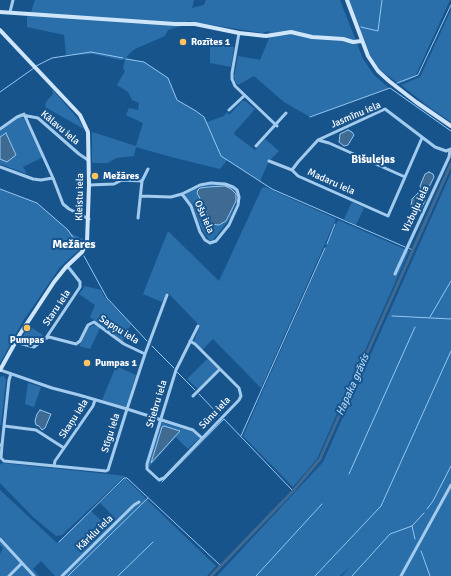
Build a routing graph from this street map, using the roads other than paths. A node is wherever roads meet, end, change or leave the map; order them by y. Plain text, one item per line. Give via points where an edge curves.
1 (13, 0) edge
2 (347, 0) edge
3 (0, 12) edge
4 (10, 12) junction
5 (0, 32) edge
6 (239, 33) junction
7 (362, 40) junction
8 (244, 96) junction
9 (229, 110) dead end
10 (286, 113) dead end
11 (24, 114) junction
12 (276, 125) junction
13 (451, 126) edge
14 (0, 129) edge
15 (328, 135) junction
16 (422, 138) junction
17 (318, 140) junction
18 (329, 143) junction
19 (256, 146) dead end
20 (450, 150) edge
21 (88, 160) junction
22 (269, 161) dead end
23 (0, 167) edge
24 (148, 169) dead end
25 (292, 170) junction
26 (405, 177) junction
27 (53, 178) junction
28 (142, 181) junction
29 (89, 185) junction
30 (182, 194) junction
31 (141, 196) junction
32 (138, 218) dead end
33 (89, 219) junction
34 (66, 267) junction
35 (395, 274) dead end
36 (167, 295) dead end
37 (198, 326) dead end
38 (46, 338) junction
39 (190, 341) junction
40 (15, 342) junction
41 (145, 354) junction
42 (220, 369) junction
43 (0, 370) edge
44 (11, 374) junction
45 (193, 396) dead end
46 (95, 400) junction
47 (127, 409) junction
48 (160, 420) junction
49 (4, 426) junction
50 (202, 438) junction
51 (1, 445) edge
52 (64, 448) junction
53 (54, 466) junction
54 (164, 478) joint
55 (451, 485) edge
56 (139, 502) dead end
57 (0, 539) edge
58 (22, 563) junction
59 (9, 576) edge
60 (34, 576) edge
61 (62, 576) edge
62 (401, 576) edge

1 - 4 street
2 - 7 street
3 - 4 street
4 - 6 street via 195,24
5 - 21 street, Kleistu iela via 80,115 88,132
6 - 7 street via 266,36 291,32 353,42
6 - 8 street via 232,80
7 - 13 street via 368,56 378,71
8 - 9 street
8 - 12 street
10 - 12 street
11 - 14 street
11 - 21 street, Kālavu iela via 38,118
11 - 27 street
12 - 19 street
15 - 16 street, Jasmīnu iela via 385,109
15 - 17 street, Jasmīnu iela
15 - 18 street
16 - 20 street, Jasmīnu iela via 442,150
16 - 26 street
17 - 18 street
17 - 25 street, Jasmīnu iela
18 - 26 street
20 - 35 street, Vizbuļu iela
21 - 29 street, Kleistu iela
22 - 25 street, Madaru iela
23 - 27 street via 33,179
24 - 28 street
25 - 26 street, Madaru iela via 298,176 388,216
27 - 33 street via 63,204
28 - 29 street via 122,180 114,184
28 - 31 street
29 - 33 street, Kleistu iela
30 - 30 street, Ošu iela via 200,185 211,183 229,185 237,190 239,197 234,217 216,241 205,240 191,206
30 - 31 street, Ošu iela via 167,197
31 - 32 street
33 - 34 street, Kleistu iela via 87,242 82,252
34 - 38 street, Staru iela via 80,282 80,287
34 - 40 street, Kleistu iela
36 - 41 street, Sapņu iela
37 - 39 street, Stiebru iela
38 - 40 street via 34,347
38 - 41 street, Sapņu iela via 76,344 88,325 94,322 122,342
39 - 42 street, Sūnu iela
39 - 48 street, Stiebru iela via 176,370
40 - 43 street, Kleistu iela
41 - 47 street
42 - 45 street
42 - 50 street, Sūnu iela via 240,388 241,396
43 - 44 street, Stīgu iela
44 - 46 street, Stīgu iela
44 - 49 street
46 - 47 street, Stīgu iela
46 - 52 street, Skaņu iela
47 - 48 street
47 - 53 street, Stīgu iela via 108,470
48 - 50 street via 193,430
48 - 54 street, Stiebru iela via 146,466 157,479
49 - 51 street
49 - 52 street, Skaņu iela via 36,430
50 - 54 street, Sūnu iela
51 - 53 street, Stīgu iela via 3,460
52 - 53 street
55 - 62 street
56 - 61 street, Kārklu iela
57 - 58 street
58 - 59 street
58 - 60 street

